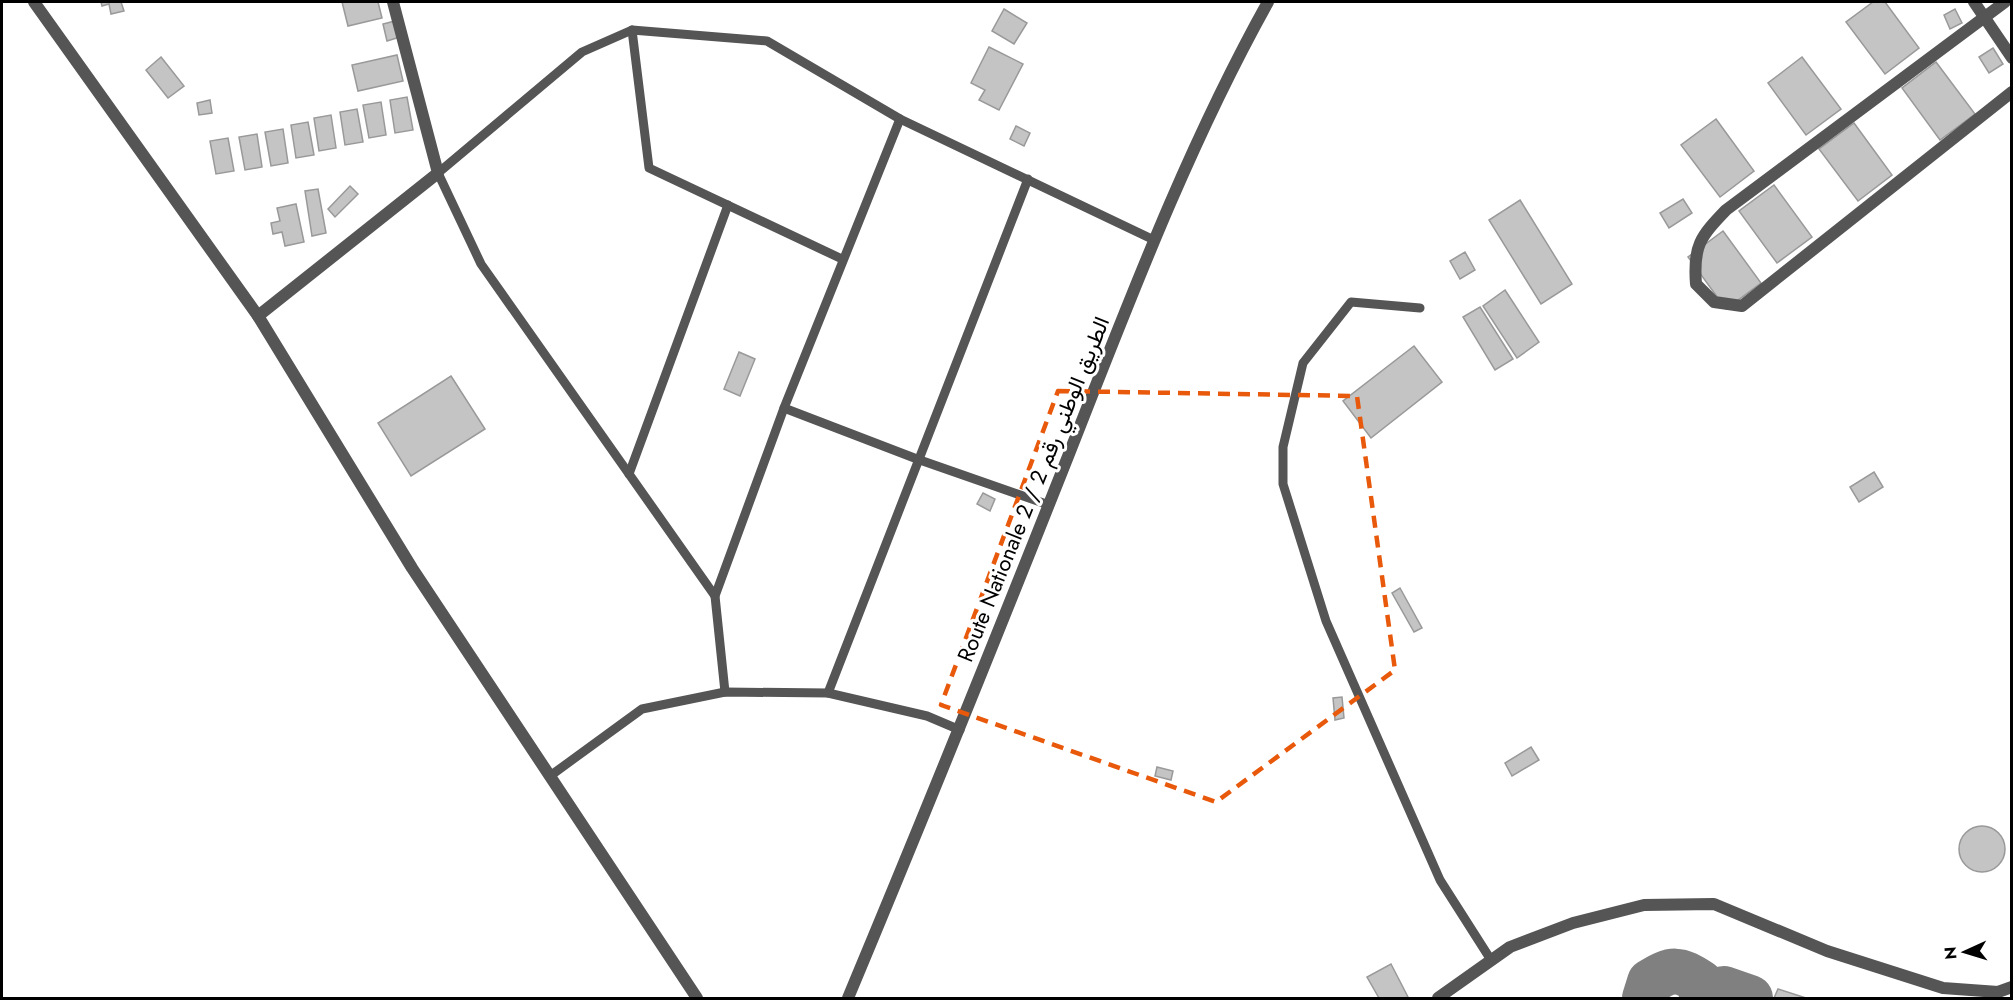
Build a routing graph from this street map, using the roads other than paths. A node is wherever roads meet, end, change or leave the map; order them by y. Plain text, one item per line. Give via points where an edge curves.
1 (34, 2) edge
2 (393, 2) edge
3 (1268, 2) edge
4 (1974, 2) edge
5 (2005, 2) edge
6 (1984, 18) junction
7 (632, 30) junction
8 (2012, 58) edge
9 (2012, 92) edge
10 (900, 119) junction
11 (438, 173) junction
12 (1028, 179) junction
13 (728, 205) junction
14 (1154, 240) junction
15 (842, 259) junction
16 (1420, 308) dead end
17 (258, 316) junction
18 (784, 408) junction
19 (917, 459) junction
20 (629, 474) junction
21 (1049, 505) junction
22 (715, 596) junction
23 (725, 692) junction
24 (828, 693) junction
25 (960, 730) junction
26 (550, 776) junction
27 (1491, 960) junction
28 (2012, 987) edge
29 (696, 999) edge
30 (848, 999) edge
31 (1438, 999) edge

1 - 17 street
2 - 11 street
3 - 14 street, Route Nationale 2 / الطريق الوطني رقم 2 via 1218,94
4 - 6 street
5 - 6 street
6 - 8 street
6 - 9 street via 1726,210 1702,234 1694,266 1696,284 1714,302 1742,306
7 - 10 lane via 767,41
7 - 11 lane via 582,52
7 - 13 lane via 649,168
10 - 12 lane
10 - 15 lane
11 - 17 street
11 - 20 lane via 481,264
12 - 14 lane
12 - 19 lane
13 - 15 lane
13 - 20 lane
14 - 21 street, Route Nationale 2 / الطريق الوطني رقم 2
15 - 18 lane
16 - 27 lane via 1351,302 1310,354 1303,363 1283,447 1283,484 1326,621 1440,880
17 - 26 street via 412,568
18 - 19 lane
18 - 22 lane
19 - 21 lane
19 - 24 lane
20 - 22 lane
21 - 25 street, Route Nationale 2 / الطريق الوطني رقم 2
22 - 23 lane
23 - 24 lane
23 - 26 lane via 642,709
24 - 25 lane via 927,716
25 - 30 street, Route Nationale 2 / الطريق الوطني رقم 2
26 - 29 street
27 - 28 street via 1510,947 1573,923 1644,904 1714,904 1827,951 1943,988 1998,992
27 - 31 street

